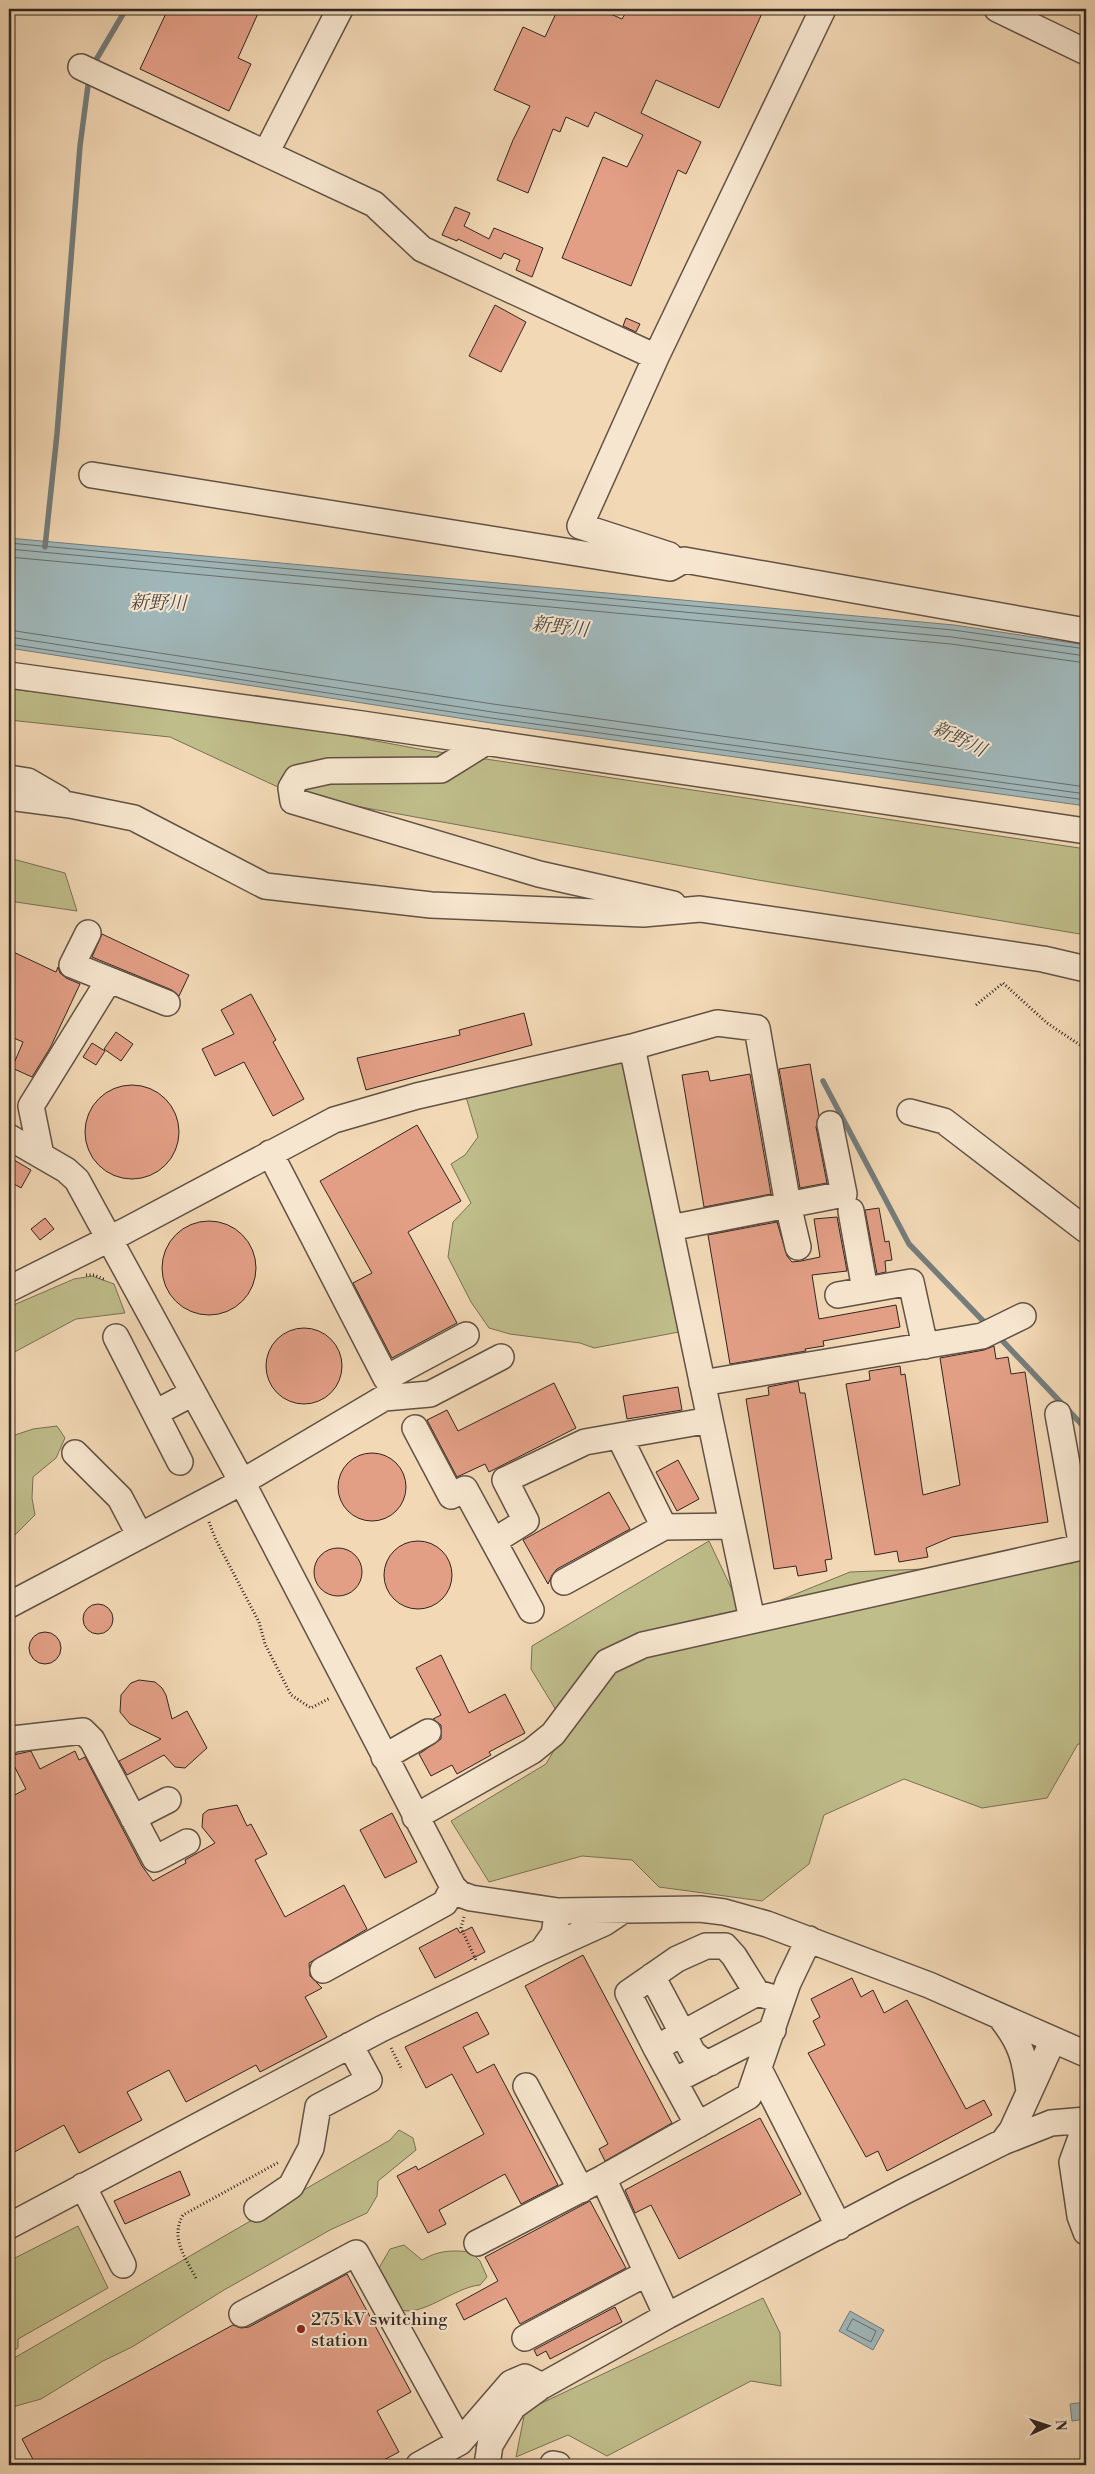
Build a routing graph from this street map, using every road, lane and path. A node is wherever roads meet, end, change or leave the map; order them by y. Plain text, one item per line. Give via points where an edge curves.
1 (340, 9) edge
2 (823, 9) edge
3 (996, 9) edge
4 (1086, 52) edge
5 (81, 66) dead end
6 (266, 153) junction
7 (656, 357) junction
8 (92, 475) dead end
9 (684, 560) junction
10 (1086, 631) edge
11 (9, 675) edge
12 (486, 742) junction
13 (9, 778) edge
14 (9, 797) edge
15 (70, 805) junction
16 (1086, 831) edge
17 (700, 910) junction
18 (88, 933) dead end
19 (1086, 969) edge
20 (109, 980) junction
21 (168, 1003) dead end
22 (976, 1005) dead end
23 (632, 1047) junction
24 (1086, 1052) edge
25 (910, 1112) dead end
26 (830, 1124) dead end
27 (9, 1137) edge
28 (270, 1153) junction
29 (41, 1155) junction
30 (788, 1205) junction
31 (852, 1211) dead end
32 (670, 1228) junction
33 (1086, 1230) edge
34 (108, 1239) junction
35 (798, 1247) dead end
36 (866, 1290) junction
37 (10, 1291) edge
38 (838, 1295) dead end
39 (1023, 1316) dead end
40 (466, 1335) dead end
41 (116, 1337) dead end
42 (925, 1346) junction
43 (501, 1357) dead end
44 (702, 1383) junction
45 (193, 1393) junction
46 (155, 1413) junction
47 (1058, 1414) dead end
48 (710, 1420) junction
49 (415, 1428) dead end
50 (619, 1436) junction
51 (74, 1453) dead end
52 (180, 1462) dead end
53 (1078, 1476) edge
54 (242, 1482) junction
55 (732, 1526) junction
56 (664, 1527) junction
57 (140, 1536) junction
58 (494, 1541) junction
59 (1084, 1547) edge
60 (564, 1582) dead end
61 (9, 1605) edge
62 (531, 1610) dead end
63 (752, 1620) junction
64 (428, 1732) dead end
65 (10, 1738) edge
66 (384, 1757) junction
67 (168, 1800) dead end
68 (415, 1817) junction
69 (133, 1818) junction
70 (179, 1854) dead end
71 (453, 1886) junction
72 (624, 1910) junction
73 (558, 1911) junction
74 (809, 1939) junction
75 (542, 1951) junction
76 (323, 1970) dead end
77 (652, 1976) junction
78 (757, 1993) junction
79 (782, 2000) junction
80 (1001, 2018) junction
81 (773, 2030) junction
82 (682, 2034) junction
83 (1053, 2040) junction
84 (350, 2045) junction
85 (656, 2048) junction
86 (1086, 2054) edge
87 (710, 2063) junction
88 (759, 2069) junction
89 (674, 2081) junction
90 (526, 2086) dead end
91 (1029, 2092) junction
92 (1086, 2120) edge
93 (1086, 2124) edge
94 (698, 2125) junction
95 (1003, 2142) junction
96 (284, 2159) dead end
97 (603, 2178) junction
98 (83, 2186) junction
99 (581, 2190) junction
100 (257, 2209) dead end
101 (9, 2226) edge
102 (839, 2226) junction
103 (1086, 2232) edge
104 (477, 2243) dead end
105 (123, 2265) dead end
106 (647, 2273) junction
107 (196, 2278) dead end
108 (242, 2314) dead end
109 (667, 2316) junction
110 (525, 2338) dead end
111 (542, 2386) junction
112 (460, 2442) junction
113 (420, 2465) edge
114 (486, 2465) edge

1 - 6 street
2 - 7 street
3 - 4 street
5 - 6 street
6 - 7 street via 374,204 422,249
7 - 9 street via 580,526
8 - 9 street via 670,568
9 - 10 street
11 - 12 street
12 - 16 street
12 - 17 street via 441,770 329,771 297,778 290,788 293,801 539,874
13 - 15 street via 28,781
14 - 15 street
15 - 17 street via 134,818 265,886 431,905 643,914
17 - 19 street via 1044,959
18 - 20 street via 72,965
20 - 21 street
20 - 29 street via 31,1106
22 - 24 path via 1003,983 1047,1023
23 - 28 street via 417,1096 334,1120
23 - 30 street via 718,1023 757,1028
23 - 32 street
25 - 33 street via 944,1120
26 - 30 street via 844,1194
27 - 29 street
28 - 34 street
28 - 40 street via 386,1378
29 - 34 street via 77,1180
30 - 32 street
30 - 35 street
31 - 36 street
32 - 44 street
34 - 37 street
34 - 45 street
36 - 38 street
36 - 42 street via 911,1282
39 - 42 street via 982,1336
41 - 46 street
42 - 44 street
43 - 54 street via 430,1394 384,1398
44 - 48 street
45 - 46 street
45 - 54 street
46 - 52 street
47 - 53 street
48 - 50 street
48 - 55 street
49 - 58 street via 451,1496 465,1489
50 - 56 street
50 - 58 street via 585,1442 505,1480 526,1522
51 - 57 street via 120,1498
53 - 59 street
54 - 57 street
54 - 66 street
55 - 56 street
55 - 63 street
56 - 60 street
57 - 61 street
58 - 62 street
59 - 63 street
63 - 68 street via 643,1645 607,1662 553,1734
64 - 66 street
65 - 69 street via 83,1731 92,1740
66 - 68 street
67 - 69 street
68 - 71 street
69 - 70 street via 155,1859
71 - 73 street via 460,1894 471,1898
71 - 76 street via 445,1903
72 - 73 street
72 - 74 street via 700,1908 724,1912
72 - 75 street via 604,1923
73 - 75 street via 554,1934
74 - 79 street
74 - 80 street via 930,1984
75 - 84 street
77 - 78 street via 706,1946 725,1946
77 - 82 street
77 - 85 street via 628,1993
78 - 79 street
78 - 82 street
79 - 81 street
80 - 83 street
80 - 91 street via 1021,2045
81 - 87 street
81 - 88 street
82 - 85 street
82 - 87 street via 693,2054
83 - 86 street
83 - 91 street
84 - 98 street
84 - 100 street via 369,2080 318,2107 311,2148 291,2186
85 - 89 street
87 - 89 street
88 - 94 street via 750,2096
88 - 102 street
89 - 94 street
90 - 99 street
91 - 95 street
92 - 95 street via 1051,2123
93 - 103 street via 1072,2162 1080,2216
94 - 97 street
95 - 102 street
96 - 107 path via 183,2215 177,2238
97 - 99 street
97 - 106 street
98 - 101 street
98 - 105 street
99 - 104 street
102 - 109 street
106 - 109 street
106 - 110 street
108 - 112 street via 356,2253
109 - 111 street
111 - 112 street via 525,2377 511,2383
111 - 114 street via 513,2407 490,2445
112 - 113 street

